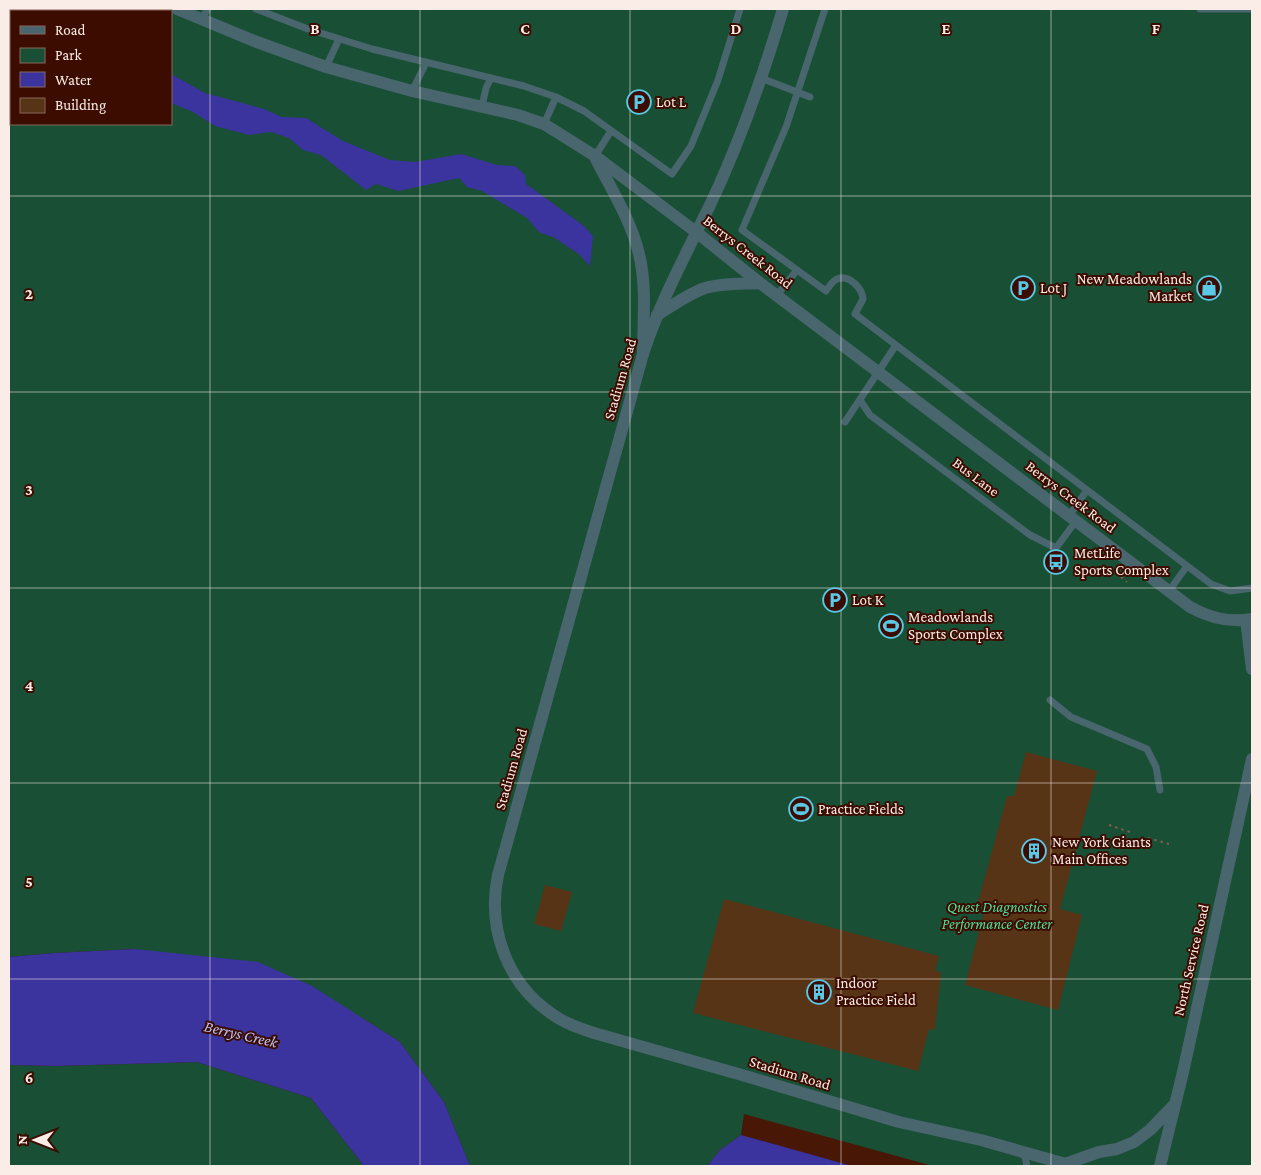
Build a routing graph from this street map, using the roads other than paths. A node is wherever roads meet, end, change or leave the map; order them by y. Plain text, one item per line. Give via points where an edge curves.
1 (177, 9) edge
2 (256, 9) edge
3 (740, 9) edge
4 (783, 9) edge
5 (825, 9) edge
6 (1200, 9) edge
7 (1252, 10) edge
8 (204, 14) edge
9 (339, 39) junction
10 (426, 63) junction
11 (326, 67) junction
12 (491, 78) junction
13 (761, 78) junction
14 (412, 91) junction
15 (799, 92) junction
16 (556, 96) junction
17 (810, 97) dead end
18 (482, 106) junction
19 (544, 124) junction
20 (611, 131) junction
21 (595, 156) junction
22 (696, 232) junction
23 (797, 270) junction
24 (760, 283) junction
25 (777, 295) junction
26 (657, 315) junction
27 (896, 345) junction
28 (643, 354) junction
29 (878, 372) junction
30 (860, 400) junction
31 (845, 422) dead end
32 (1087, 490) junction
33 (1072, 519) junction
34 (1187, 566) junction
35 (1252, 588) edge
36 (1169, 591) junction
37 (1249, 620) edge
38 (1252, 669) edge
39 (1050, 700) dead end
40 (1252, 759) edge
41 (1160, 790) dead end
42 (1175, 1103) junction
43 (1024, 1152) junction
44 (1027, 1166) edge
45 (1068, 1166) edge
46 (1160, 1166) edge

1 - 8 street, Berrys Creek Road
2 - 9 lane
3 - 20 lane via 718,80 692,146 672,174
4 - 13 street, Stadium Road
5 - 15 lane
6 - 7 lane
8 - 11 street, Berrys Creek Road via 278,50
9 - 10 lane
9 - 11 lane
10 - 12 lane
10 - 14 lane
11 - 14 street, Berrys Creek Road
12 - 16 lane
12 - 18 lane
13 - 15 lane
13 - 22 street, Stadium Road via 734,149
14 - 18 street, Berrys Creek Road
15 - 17 lane
15 - 23 lane via 742,230
16 - 19 lane
16 - 20 lane
18 - 19 street, Berrys Creek Road
19 - 21 street, Berrys Creek Road
20 - 21 lane
21 - 22 street, Berrys Creek Road
21 - 28 street via 639,253
22 - 24 street, Berrys Creek Road
22 - 26 street, Stadium Road
23 - 25 lane
23 - 27 lane via 826,291 839,278 853,282 861,290 863,299 855,314
24 - 25 street, Berrys Creek Road
24 - 26 street via 704,289
25 - 29 street, Berrys Creek Road
26 - 28 street, Stadium Road
27 - 29 lane
27 - 32 lane
28 - 43 street, Stadium Road via 498,875 495,916 505,957 537,1003 552,1015 583,1029 900,1122
29 - 30 lane
29 - 33 street, Berrys Creek Road
30 - 31 lane
30 - 33 lane, Bus Lane via 870,414 1030,534 1056,548
32 - 33 lane
32 - 34 lane
33 - 36 street, Berrys Creek Road
34 - 35 lane via 1223,590
34 - 36 lane
36 - 37 street, Berrys Creek Road via 1205,615 1221,620
37 - 38 street
39 - 41 lane via 1071,717 1147,749 1156,767
40 - 42 street, North Service Road
42 - 45 street via 1134,1142 1099,1152
42 - 46 street, North Service Road
43 - 44 lane
43 - 45 street, Stadium Road

